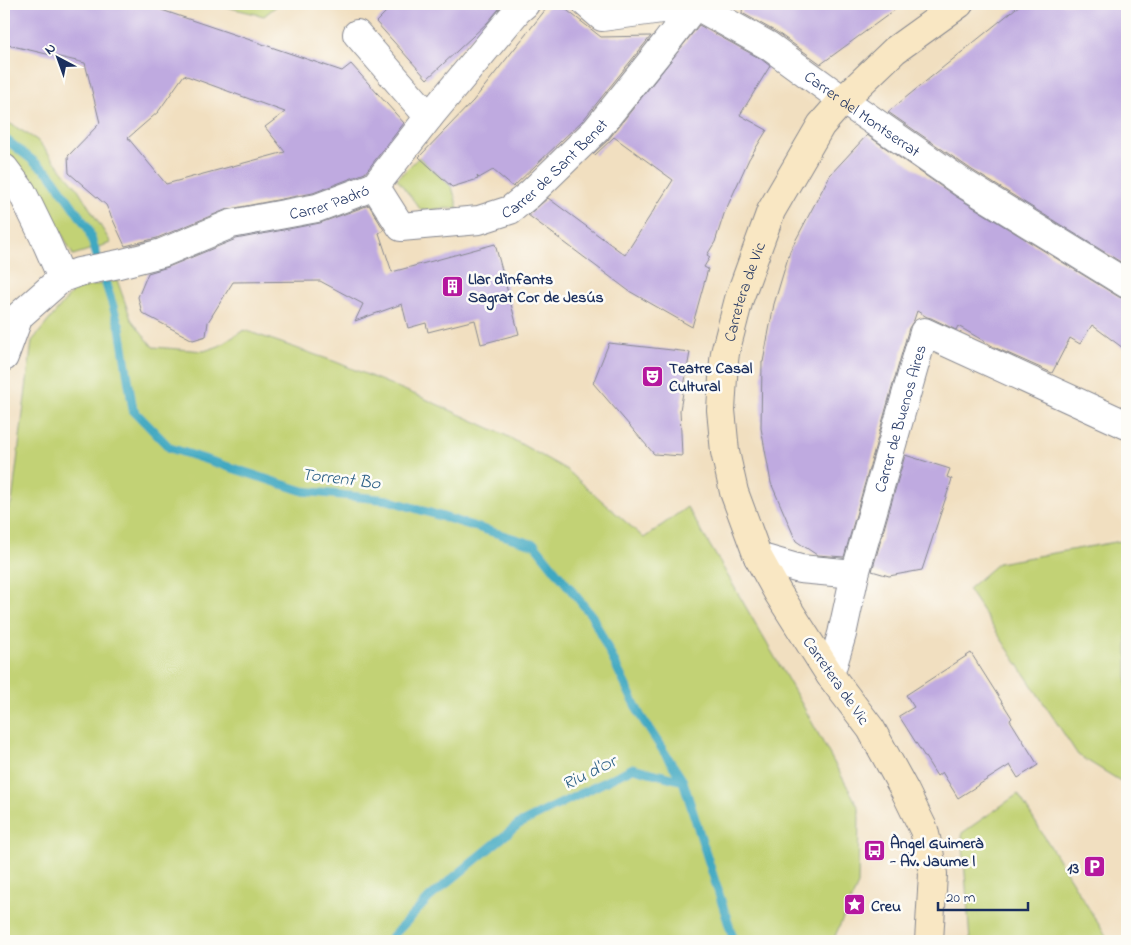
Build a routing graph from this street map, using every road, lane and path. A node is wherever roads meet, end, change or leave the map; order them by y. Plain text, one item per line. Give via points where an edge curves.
1 (526, 4) edge
2 (587, 4) edge
3 (697, 4) edge
4 (959, 4) edge
5 (357, 34) dead end
6 (843, 100) junction
7 (429, 117) junction
8 (4, 168) edge
9 (375, 186) junction
10 (70, 275) junction
11 (1127, 284) edge
12 (4, 357) edge
13 (1127, 425) edge
14 (758, 557) junction
15 (855, 574) junction
16 (830, 675) junction
17 (929, 941) edge

1 - 7 street, Carrer Padró
2 - 3 street via 602,17
3 - 6 street, Carrer del Montserrat via 768,46
3 - 9 street, Carrer de Sant Benet via 596,130 510,210 479,220 401,227
4 - 6 main road, Carretera de Vic via 895,50
5 - 7 street
6 - 11 street, Carrer del Montserrat via 963,183
6 - 14 main road, Carretera de Vic via 821,125 771,210 739,299 724,361 721,410 725,452 734,492
7 - 9 street, Carrer Padró
8 - 10 street via 22,192 44,237
9 - 10 street, Carrer Padró via 317,208 231,224 162,253
10 - 12 street via 19,316
13 - 15 street, Carrer de Buenos Aires via 924,332
14 - 15 street via 800,569
14 - 16 main road, Carretera de Vic
15 - 16 street, Carrer de Buenos Aires
16 - 17 main road, Carretera de Vic via 871,729 924,830 933,874

